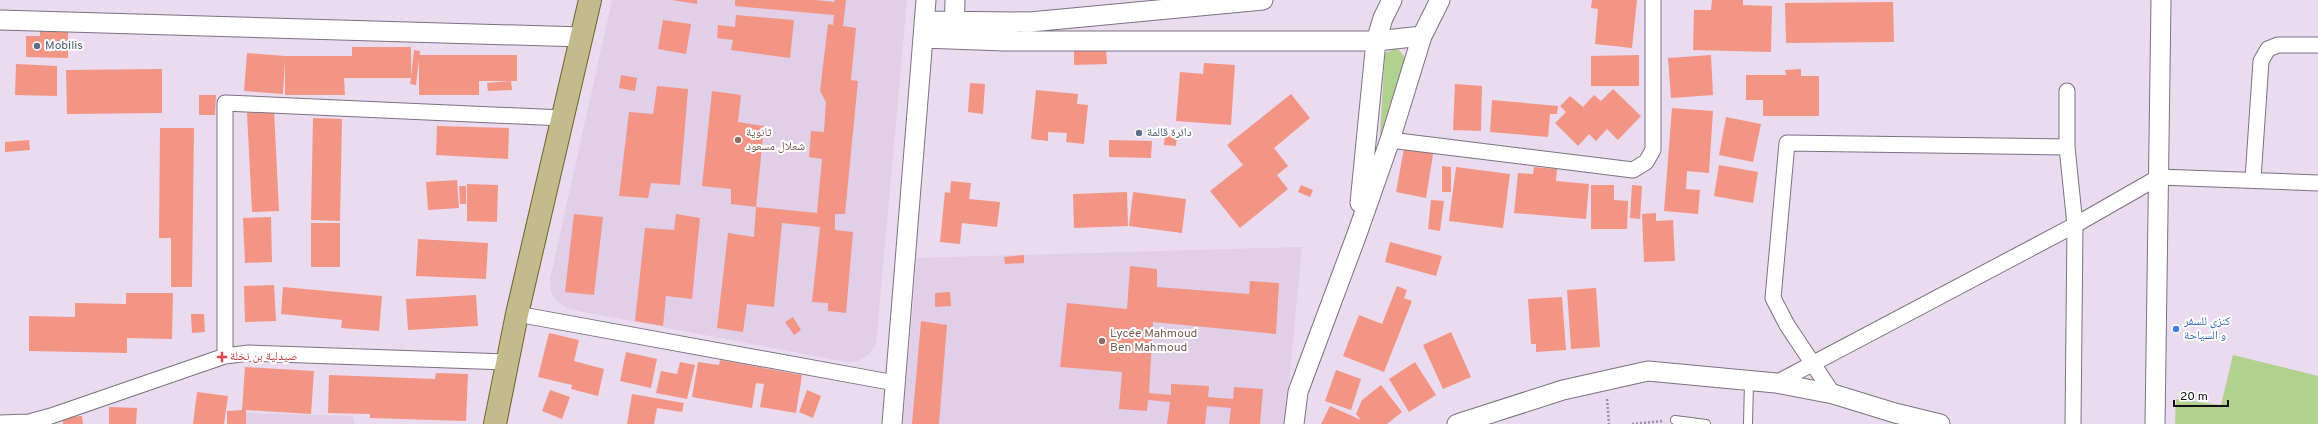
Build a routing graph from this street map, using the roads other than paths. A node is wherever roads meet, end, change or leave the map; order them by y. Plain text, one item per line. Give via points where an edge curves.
1 (581, 0) edge
2 (590, 0) edge
3 (926, 0) edge
4 (955, 0) edge
5 (1263, 0) edge
6 (1392, 0) edge
7 (1440, 0) edge
8 (1653, 0) edge
9 (2162, 0) edge
10 (0, 20) edge
11 (924, 30) junction
12 (954, 30) junction
13 (1422, 36) junction
14 (582, 37) junction
15 (1376, 42) junction
16 (2318, 45) edge
17 (2067, 91) dead end
18 (563, 118) junction
19 (1390, 140) junction
20 (2067, 147) junction
21 (2159, 177) junction
22 (2253, 179) junction
23 (2318, 183) edge
24 (2075, 225) junction
25 (1357, 234) junction
26 (517, 314) junction
27 (225, 356) junction
28 (507, 362) junction
29 (1811, 364) junction
30 (895, 382) junction
31 (1749, 382) junction
32 (1776, 383) junction
33 (1833, 394) junction
34 (1675, 420) dead end
35 (0, 423) edge
36 (495, 424) edge
37 (892, 424) edge
38 (1294, 424) edge
39 (1457, 424) edge
40 (1706, 424) edge
41 (1748, 424) edge
42 (1940, 424) edge
43 (2072, 424) edge
44 (2155, 424) edge

1 - 2 street
2 - 14 main road
3 - 11 street
4 - 12 street
5 - 12 street
6 - 15 street via 1383,18
7 - 13 street
8 - 19 street via 1653,150 1646,162 1633,170
9 - 21 street
10 - 14 street
11 - 12 street
11 - 30 street
12 - 15 street
13 - 15 street
13 - 19 street
14 - 18 main road
15 - 25 street
16 - 22 street via 2278,45 2268,49 2261,61
17 - 20 street
18 - 26 main road
18 - 27 street via 225,103
19 - 25 street
20 - 24 street
20 - 29 street via 1787,143 1773,298
21 - 22 street
21 - 24 street
21 - 44 street
22 - 23 street
24 - 29 street
24 - 43 street
25 - 38 street via 1298,392
26 - 28 main road
26 - 30 street
27 - 28 street via 249,353
27 - 35 street via 51,416 29,422
28 - 36 main road
29 - 32 street
29 - 33 street
30 - 37 street
31 - 32 street
31 - 39 street via 1648,371 1564,390
31 - 41 lane
32 - 33 street
33 - 42 street via 1895,414
34 - 40 lane

